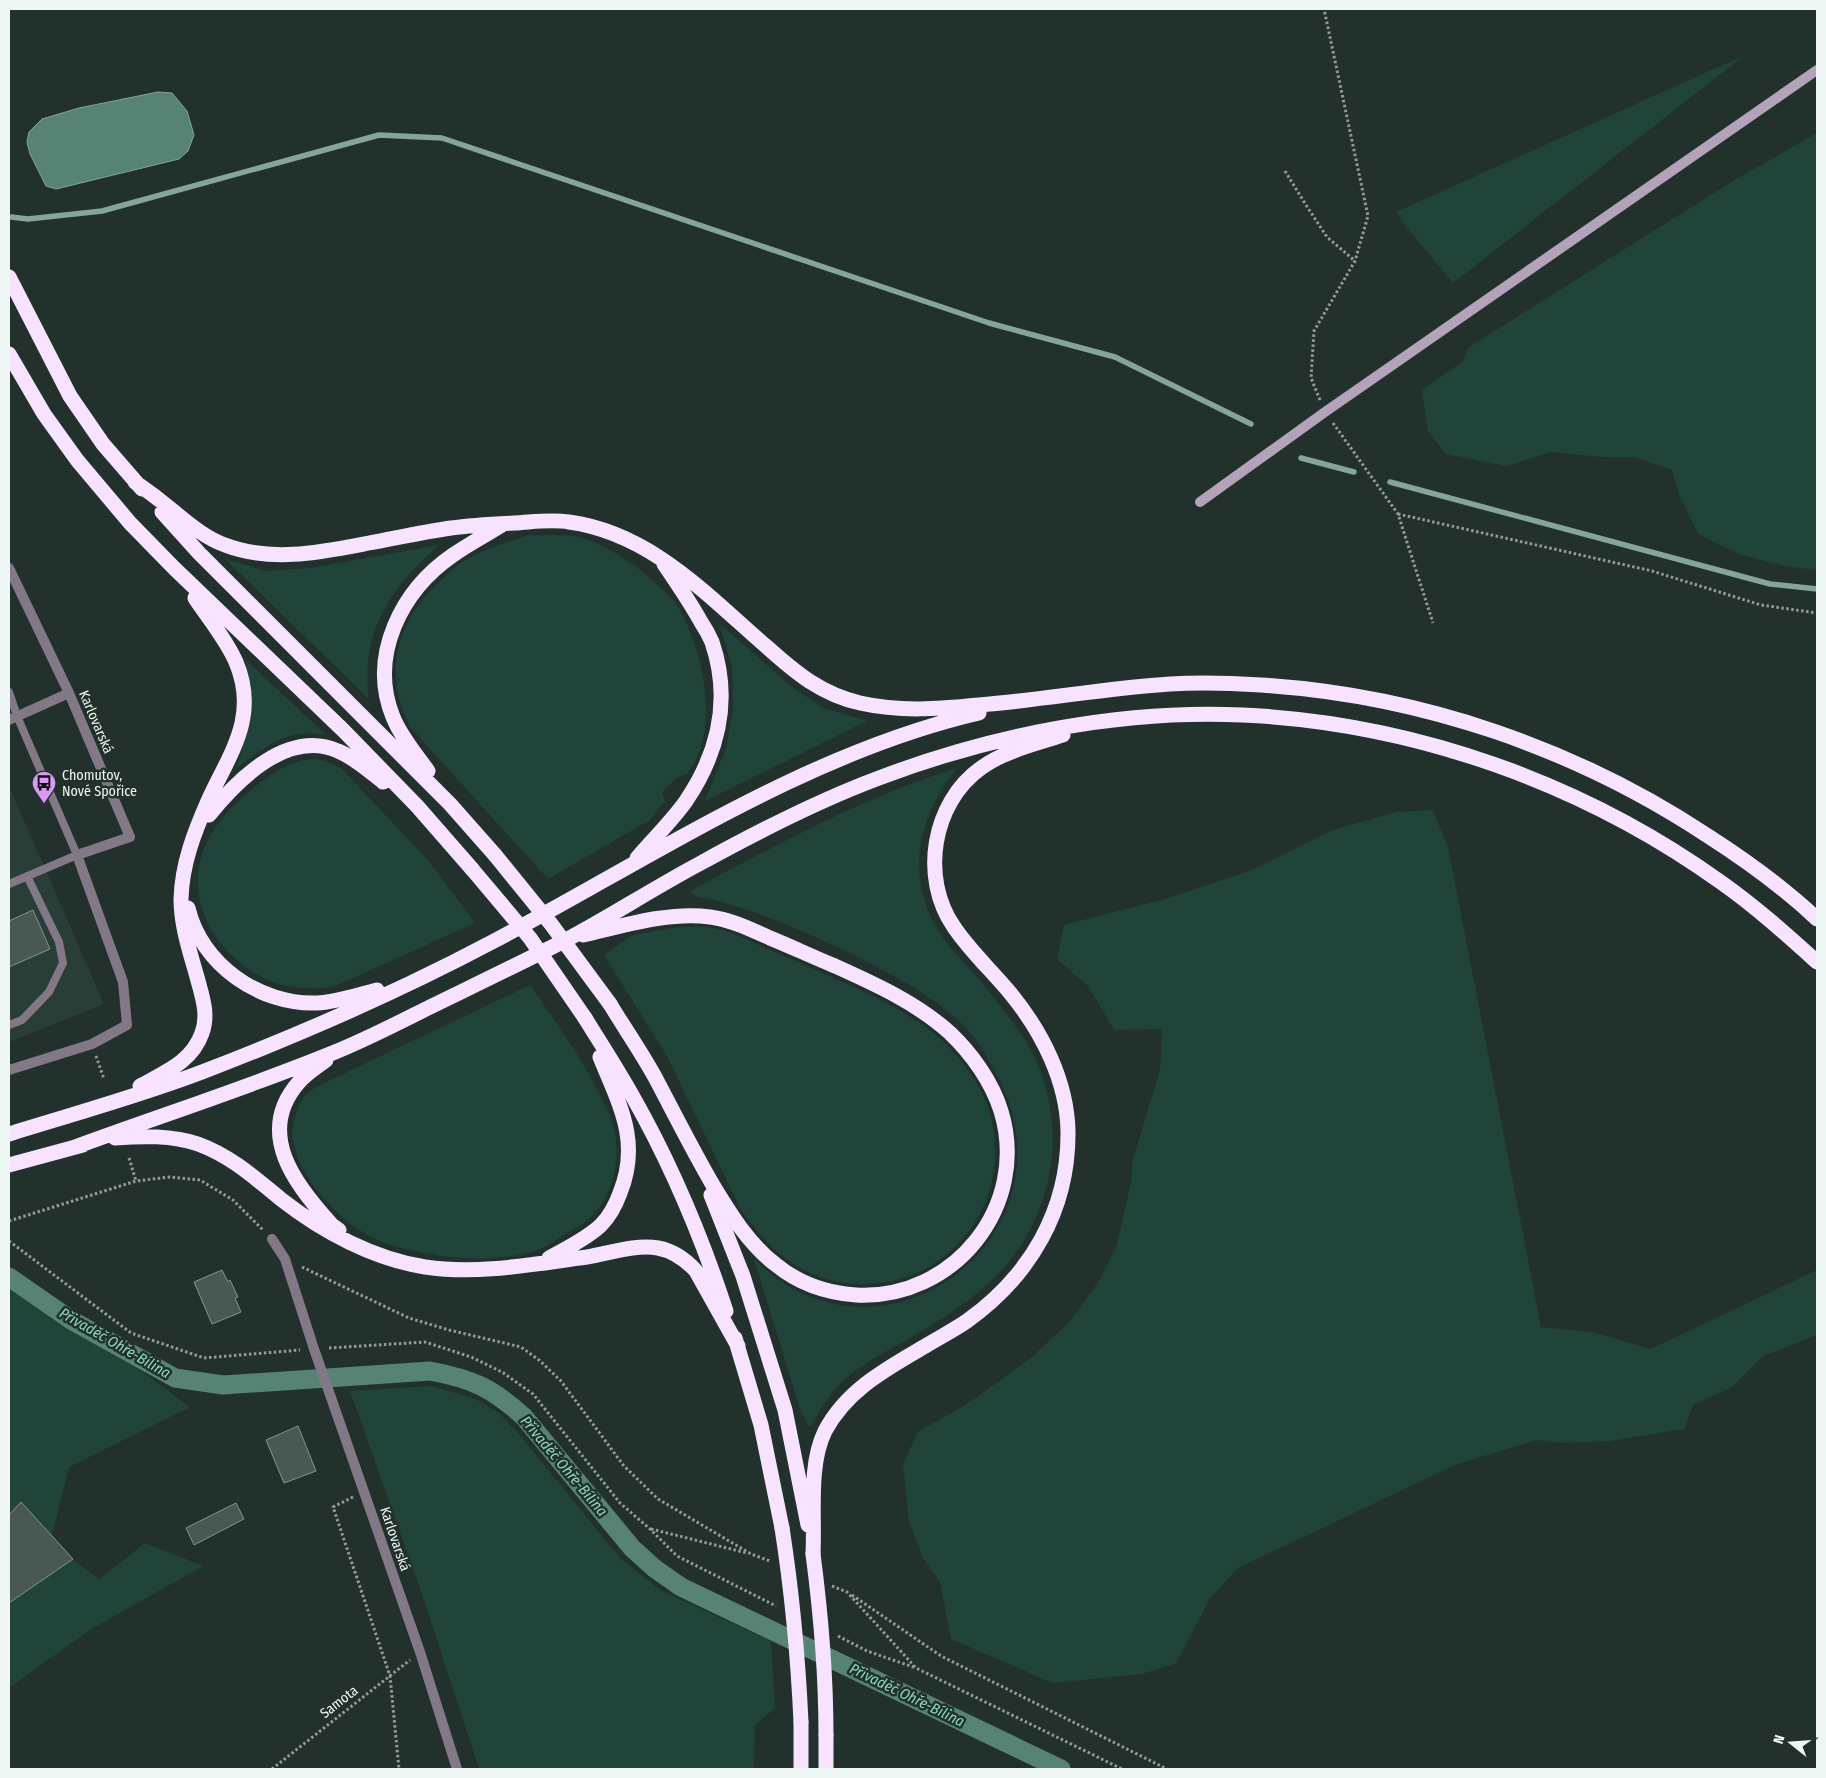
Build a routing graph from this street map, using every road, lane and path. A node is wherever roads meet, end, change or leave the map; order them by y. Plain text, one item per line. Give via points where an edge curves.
1 (1324, 9) edge
2 (1817, 70) edge
3 (1285, 170) dead end
4 (1355, 262) junction
5 (9, 277) edge
6 (9, 354) edge
7 (1325, 412) junction
8 (135, 482) junction
9 (1200, 502) dead end
10 (1398, 514) junction
11 (506, 524) junction
12 (657, 555) junction
13 (9, 568) edge
14 (174, 568) junction
15 (1817, 613) edge
16 (1433, 623) dead end
17 (9, 692) edge
18 (69, 693) junction
19 (1030, 701) junction
20 (13, 718) edge
21 (1104, 721) junction
22 (450, 804) junction
23 (417, 806) junction
24 (189, 848) junction
25 (77, 855) junction
26 (630, 866) junction
27 (27, 876) junction
28 (183, 877) junction
29 (9, 884) edge
30 (1817, 919) edge
31 (567, 939) junction
32 (1817, 962) edge
33 (415, 981) junction
34 (585, 1018) junction
35 (9, 1025) edge
36 (92, 1044) junction
37 (338, 1051) junction
38 (9, 1070) edge
39 (104, 1079) dead end
40 (109, 1104) junction
41 (9, 1134) edge
42 (75, 1147) junction
43 (692, 1150) junction
44 (129, 1158) dead end
45 (9, 1165) edge
46 (136, 1182) junction
47 (9, 1222) edge
48 (272, 1239) joint
49 (9, 1241) edge
50 (371, 1251) junction
51 (285, 1259) junction
52 (543, 1262) junction
53 (738, 1346) junction
54 (314, 1349) junction
55 (364, 1491) junction
56 (650, 1528) junction
57 (812, 1544) junction
58 (752, 1554) junction
59 (778, 1564) dead end
60 (830, 1585) dead end
61 (847, 1592) junction
62 (781, 1608) dead end
63 (832, 1634) dead end
64 (420, 1652) junction
65 (916, 1668) junction
66 (390, 1676) junction
67 (272, 1769) edge
68 (399, 1769) edge
69 (457, 1769) edge
70 (801, 1769) edge
71 (826, 1769) edge
72 (1122, 1769) edge
73 (1166, 1769) edge

1 - 4 path via 1368,216
2 - 7 street
3 - 4 path via 1327,237
4 - 7 path via 1314,331 1311,378
5 - 8 highway via 70,396 103,444
6 - 14 highway via 44,414 77,460 130,523
7 - 9 street
7 - 10 path
8 - 11 highway via 220,544 273,556 317,552 451,528
8 - 22 highway via 199,553
10 - 15 path via 1652,571 1761,605
10 - 16 path
11 - 12 highway via 568,521 602,528
11 - 22 highway via 452,555 418,586 393,627 386,654 385,686 393,718
12 - 19 highway via 694,582 800,677 832,695 891,709 926,710
12 - 26 highway via 711,640 720,675 720,719 714,748 701,777 685,802
13 - 18 street, Karlovarská
14 - 23 highway via 343,730
14 - 24 highway via 229,648 237,664 244,699 238,739
17 - 20 lane
18 - 20 street
18 - 25 street, Karlovarská via 130,837
19 - 26 highway via 942,721 861,751 780,787
19 - 30 highway via 1174,684 1240,684 1306,688 1426,711 1491,730 1617,782 1680,817 1736,854 1795,898
20 - 25 lane
21 - 31 highway via 1036,732 958,751 877,778 795,814 700,863
21 - 32 highway via 1180,714 1307,720 1420,742 1480,758 1604,810 1665,845 1721,882
21 - 57 highway via 1001,756 981,767 956,794 939,829 935,849 936,883 948,916 1018,1003 1052,1060 1068,1130 1065,1172 1056,1210 1042,1241 1021,1272 967,1321 880,1372 836,1413 824,1434 816,1461
22 - 43 highway, bridge via 551,924 610,1004 654,1075
23 - 24 highway via 348,756 328,748 302,746 274,756 237,784 207,816
23 - 34 highway, bridge via 530,938
24 - 28 highway
25 - 27 lane
25 - 36 street via 123,982 127,1025
26 - 33 highway
27 - 29 lane
27 - 35 lane via 58,942 64,963 49,992 22,1020
28 - 33 highway via 189,913 205,946 230,973 261,992 288,1000 316,1003
28 - 40 highway via 184,928 205,1007 203,1030 194,1049 182,1063
31 - 37 highway
31 - 43 highway via 677,916 708,916 734,922 863,978 921,1011 951,1034 972,1059 985,1075 997,1100 1006,1132 1007,1153 1006,1173 994,1212 962,1256 924,1282 886,1294 866,1295 817,1287 790,1275 774,1263 747,1237
33 - 40 highway via 200,1073
34 - 52 highway via 623,1115 629,1139 629,1160 615,1207 600,1226
34 - 53 highway via 633,1098 680,1192
36 - 38 street
36 - 39 path
37 - 42 highway
37 - 50 highway via 293,1090 284,1111 280,1141 291,1171 306,1196 332,1225
40 - 41 highway
42 - 45 highway
42 - 50 highway via 136,1136 196,1143 234,1161 310,1220
43 - 57 highway via 743,1276 767,1350 784,1410
44 - 46 path
46 - 47 path
46 - 48 path via 170,1177 200,1180 232,1200
48 - 51 street, Karlovarská
49 - 54 path via 130,1333 204,1358
50 - 52 highway via 424,1266 457,1270 512,1268
51 - 54 street, Karlovarská
51 - 58 path via 408,1318 521,1347 561,1381 624,1466 658,1499
52 - 53 highway via 648,1247 668,1251 696,1271
53 - 70 highway, bridge via 761,1425 782,1528 794,1618
54 - 55 street, Karlovarská
54 - 56 path via 425,1342 471,1356 502,1372 533,1394 620,1503
55 - 64 street, Karlovarská
55 - 66 path via 333,1507
56 - 58 path
56 - 62 path via 677,1556
57 - 71 highway, bridge via 824,1651
58 - 59 path
60 - 61 path
61 - 65 path
61 - 73 path via 941,1656
63 - 65 path via 867,1651
64 - 66 path, Samota
64 - 69 street, Karlovarská
65 - 72 path
66 - 67 path, Samota
66 - 68 path

